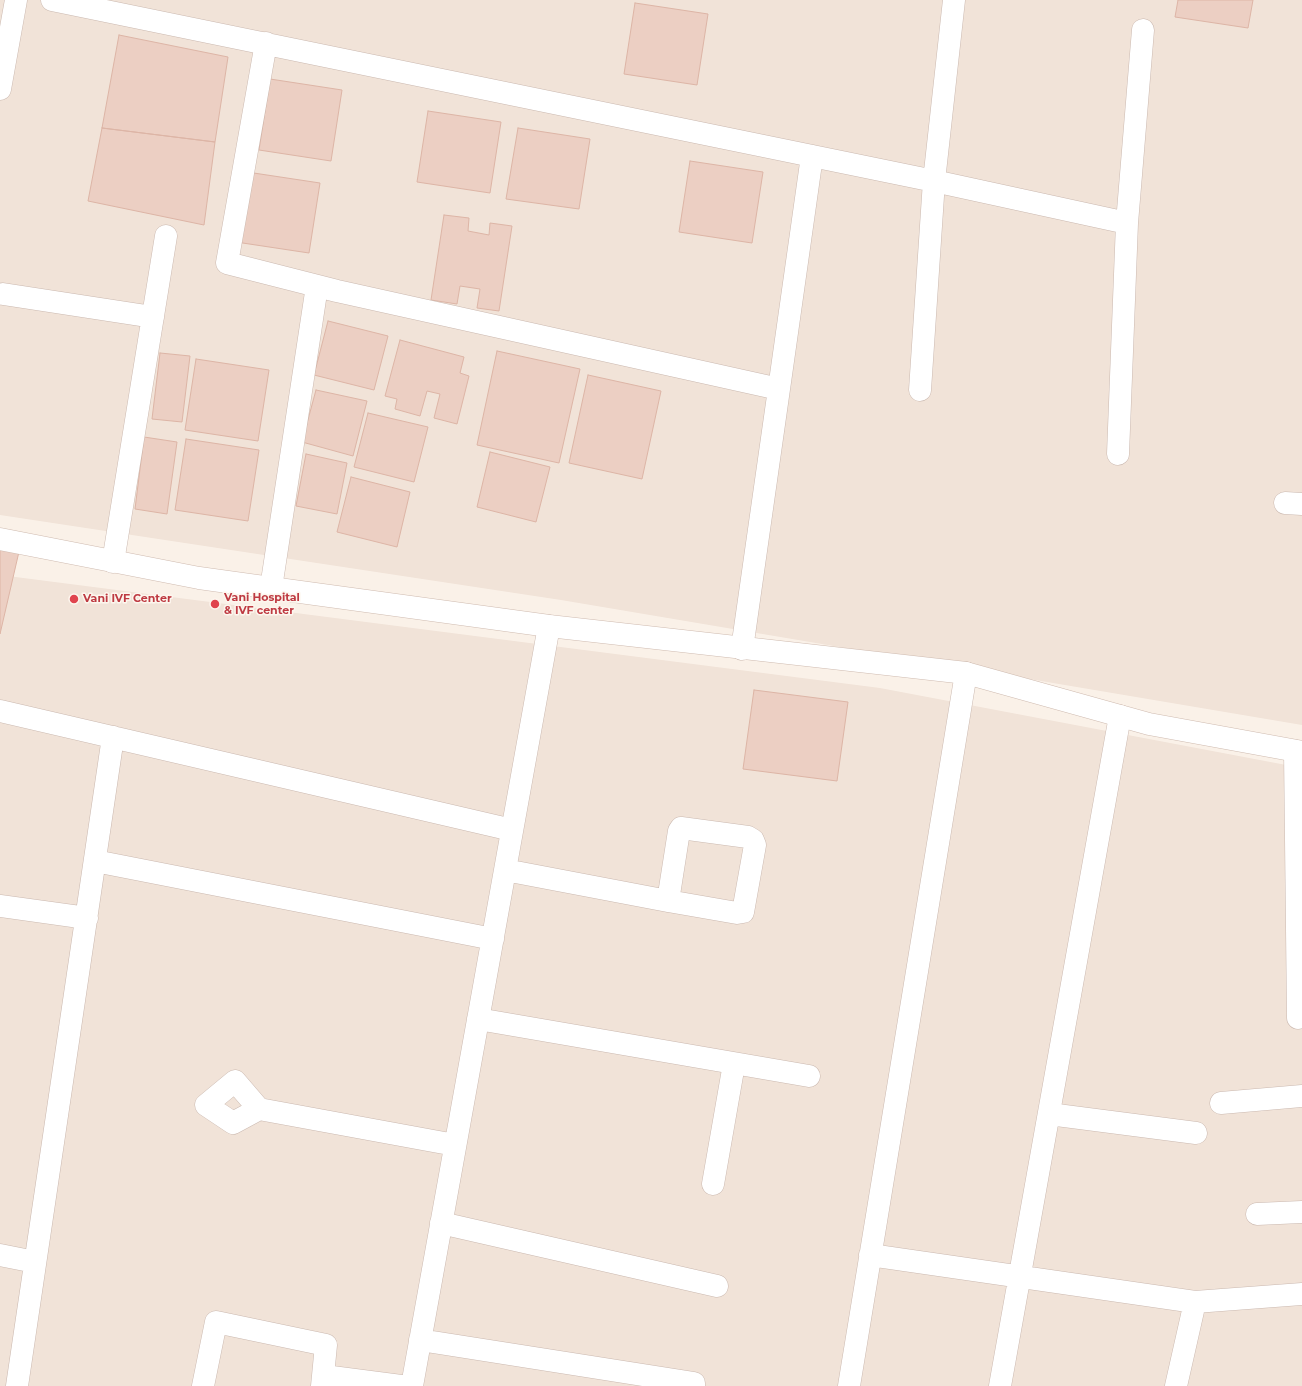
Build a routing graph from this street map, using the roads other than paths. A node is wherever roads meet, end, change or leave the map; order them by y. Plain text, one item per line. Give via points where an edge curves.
1 (16, 0) edge
2 (52, 0) edge
3 (954, 0) edge
4 (1143, 30) dead end
5 (266, 43) junction
6 (0, 89) edge
7 (812, 156) junction
8 (934, 181) junction
9 (1127, 223) junction
10 (166, 236) dead end
11 (317, 286) junction
12 (3, 294) dead end
13 (153, 317) junction
14 (779, 389) junction
15 (920, 390) dead end
16 (1118, 454) dead end
17 (0, 539) edge
18 (113, 562) junction
19 (271, 588) junction
20 (550, 626) junction
21 (742, 649) junction
22 (966, 673) junction
23 (0, 710) edge
24 (1120, 716) junction
25 (113, 737) junction
26 (1298, 751) edge
27 (512, 830) junction
28 (95, 861) junction
29 (505, 870) junction
30 (668, 901) junction
31 (0, 906) edge
32 (86, 918) junction
33 (493, 939) junction
34 (1298, 1018) dead end
35 (478, 1019) junction
36 (734, 1064) junction
37 (809, 1076) dead end
38 (1302, 1096) edge
39 (1221, 1103) dead end
40 (259, 1109) dead end
41 (1049, 1114) junction
42 (1196, 1133) dead end
43 (455, 1145) junction
44 (713, 1184) dead end
45 (1302, 1212) edge
46 (1257, 1214) dead end
47 (441, 1223) junction
48 (0, 1255) edge
49 (870, 1255) junction
50 (35, 1262) junction
51 (1019, 1276) junction
52 (717, 1286) dead end
53 (1302, 1294) edge
54 (1195, 1302) junction
55 (420, 1340) junction
56 (323, 1381) edge
57 (17, 1386) edge
58 (203, 1386) edge
59 (401, 1386) edge
60 (412, 1386) edge
61 (694, 1386) edge
62 (848, 1386) edge
63 (1000, 1386) edge
64 (1176, 1386) edge

1 - 6 street
2 - 5 street
3 - 8 street
4 - 9 street
5 - 7 street
5 - 11 street via 228,263
7 - 8 street
7 - 14 street
8 - 9 street
8 - 15 street
9 - 16 street
10 - 13 street
11 - 14 street
11 - 19 street
12 - 13 street
13 - 18 street
14 - 21 street
17 - 18 street
18 - 19 street
19 - 20 street
20 - 21 street
20 - 27 street
21 - 22 street
22 - 24 street
22 - 49 street
23 - 25 street
24 - 26 street via 1149,724
24 - 41 street
25 - 27 street
25 - 28 street
26 - 34 street
27 - 29 street
28 - 32 street
28 - 33 street
29 - 30 street
29 - 33 street
30 - 30 street via 679,831 682,828 748,837 753,840 755,844 743,912
31 - 32 street
32 - 50 street
33 - 35 street
35 - 36 street
35 - 43 street
36 - 37 street
36 - 44 street
38 - 39 street
40 - 43 street
41 - 42 street
41 - 51 street
43 - 47 street
45 - 46 street
47 - 52 street
47 - 55 street
48 - 50 street
49 - 51 street
49 - 62 street
50 - 57 street
51 - 54 street
51 - 63 street
53 - 54 street
54 - 64 street
55 - 60 street
55 - 61 street via 694,1383
56 - 58 street via 326,1346 216,1322
56 - 59 street

